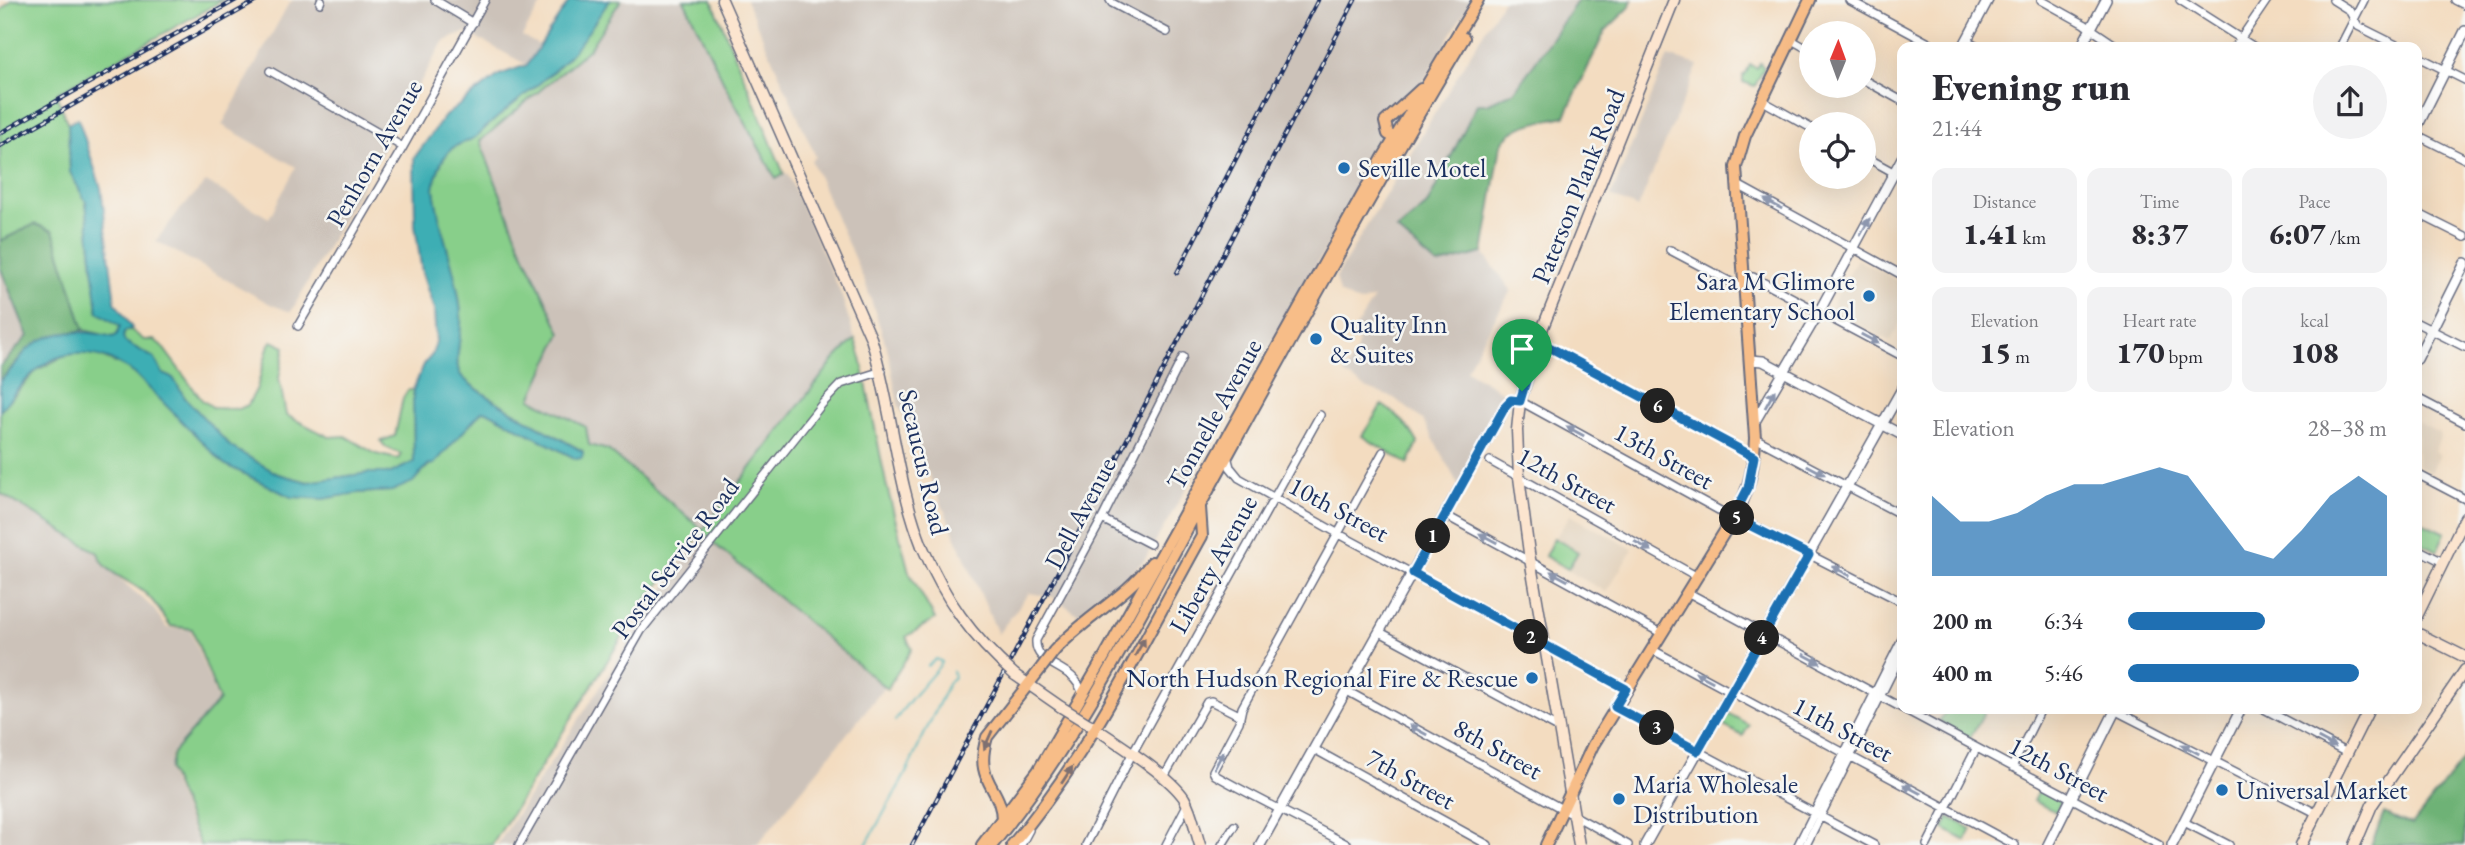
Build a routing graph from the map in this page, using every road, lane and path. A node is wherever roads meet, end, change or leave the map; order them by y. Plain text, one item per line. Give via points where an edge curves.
1 (435, 0) edge
2 (485, 0) edge
3 (722, 0) edge
4 (1110, 0) edge
5 (1478, 0) edge
6 (1486, 0) edge
7 (1674, 0) edge
8 (1810, 0) edge
9 (1849, 0) edge
10 (1988, 0) edge
11 (2040, 0) edge
12 (2106, 0) edge
13 (2180, 0) edge
14 (2267, 0) edge
15 (2333, 0) edge
16 (2364, 0) edge
17 (2455, 0) edge
18 (2465, 5) edge
19 (2354, 19) junction
20 (473, 23) junction
21 (2091, 29) junction
22 (2465, 31) edge
23 (1167, 32) dead end
24 (1790, 39) junction
25 (2241, 39) junction
26 (1927, 42) edge
27 (1965, 42) edge
28 (2084, 42) edge
29 (2110, 42) edge
30 (2239, 42) edge
31 (2246, 42) edge
32 (2342, 42) edge
33 (2390, 42) edge
34 (1799, 44) edge
35 (2422, 58) edge
36 (2445, 70) junction
37 (270, 71) dead end
38 (2465, 80) edge
39 (1428, 83) junction
40 (1876, 87) edge
41 (1897, 98) edge
42 (1761, 100) junction
43 (2422, 117) edge
44 (1799, 121) edge
45 (2422, 138) edge
46 (1398, 140) junction
47 (403, 147) junction
48 (2465, 159) edge
49 (1876, 163) edge
50 (1897, 174) edge
51 (1897, 177) edge
52 (1735, 184) junction
53 (2422, 215) edge
54 (2465, 237) edge
55 (1853, 248) junction
56 (1670, 250) dead end
57 (2465, 263) edge
58 (1897, 272) edge
59 (1743, 276) junction
60 (1744, 289) junction
61 (1819, 312) junction
62 (298, 326) dead end
63 (2422, 326) edge
64 (2431, 330) junction
65 (1538, 341) junction
66 (2465, 347) edge
67 (2422, 349) edge
68 (1897, 353) edge
69 (1183, 357) dead end
70 (1750, 360) junction
71 (881, 371) junction
72 (1785, 373) junction
73 (1897, 398) edge
74 (1520, 401) junction
75 (2422, 401) edge
76 (1320, 415) dead end
77 (2465, 423) edge
78 (1754, 424) junction
79 (1883, 425) junction
80 (1897, 432) edge
81 (1755, 438) junction
82 (1383, 452) dead end
83 (1227, 457) junction
84 (1754, 457) junction
85 (1490, 461) dead end
86 (1519, 477) junction
87 (2422, 477) edge
88 (1848, 486) junction
89 (1274, 498) junction
90 (2465, 499) edge
91 (1200, 504) junction
92 (1897, 512) edge
93 (1445, 515) junction
94 (1733, 517) junction
95 (1102, 519) junction
96 (2464, 524) edge
97 (1339, 534) junction
98 (1150, 544) dead end
99 (1167, 544) junction
100 (2422, 552) edge
101 (1809, 555) junction
102 (1531, 561) junction
103 (2443, 562) junction
104 (1413, 573) junction
105 (1696, 576) junction
106 (1687, 592) junction
107 (1897, 599) edge
108 (2422, 606) edge
109 (1380, 632) junction
110 (1661, 633) junction
111 (1764, 634) junction
112 (2422, 636) edge
113 (1546, 645) junction
114 (1651, 649) junction
115 (1897, 650) edge
116 (2465, 657) edge
117 (1897, 662) edge
118 (1099, 666) junction
119 (2465, 670) edge
120 (1072, 674) junction
121 (1027, 685) junction
122 (1626, 689) junction
123 (1348, 691) junction
124 (1731, 692) junction
125 (1083, 693) junction
126 (1878, 694) junction
127 (1897, 705) edge
128 (1615, 707) junction
129 (1914, 714) edge
130 (2038, 714) edge
131 (2112, 714) edge
132 (2123, 714) edge
133 (2238, 714) edge
134 (2273, 714) edge
135 (2367, 714) edge
136 (1239, 715) junction
137 (1091, 725) junction
138 (1560, 729) junction
139 (1314, 749) junction
140 (1976, 749) junction
141 (1698, 751) junction
142 (2347, 753) junction
143 (1132, 754) junction
144 (1848, 755) junction
145 (2214, 762) junction
146 (2012, 767) junction
147 (1164, 777) junction
148 (1571, 795) junction
149 (2071, 799) junction
150 (1187, 805) junction
151 (1945, 807) junction
152 (1280, 811) junction
153 (1569, 812) junction
154 (2316, 813) junction
155 (1817, 814) junction
156 (1035, 819) junction
157 (1002, 820) junction
158 (2183, 822) junction
159 (1234, 826) dead end
160 (2356, 844) edge
161 (519, 845) edge
162 (982, 845) edge
163 (992, 845) edge
164 (1012, 845) edge
165 (1021, 845) edge
166 (1086, 845) edge
167 (1166, 845) edge
168 (1200, 845) edge
169 (1223, 845) edge
170 (1260, 845) edge
171 (1348, 845) edge
172 (1488, 845) edge
173 (1546, 845) edge
174 (1579, 845) edge
175 (1628, 845) edge
176 (1645, 845) edge
177 (1798, 845) edge
178 (1806, 845) edge
179 (1874, 845) edge
180 (1927, 845) edge
181 (2015, 845) edge
182 (2048, 845) edge
183 (2159, 845) edge
184 (2172, 845) edge
185 (2229, 845) edge
186 (2301, 845) edge

1 - 20 street
2 - 20 street, Penhorn Avenue
3 - 71 main road, Secaucus Road via 871,338
4 - 23 street
5 - 39 main road, Tonnelle Avenue
6 - 46 main road, Tonnelle Avenue
7 - 65 main road, Paterson Plank Road
8 - 24 main road
9 - 26 street
10 - 27 street
11 - 21 street
12 - 21 street
13 - 25 street
14 - 25 street
15 - 19 street
16 - 19 street
17 - 18 street
19 - 32 street
19 - 33 street via 2358,26
20 - 47 street, Penhorn Avenue
21 - 28 street
21 - 29 street
22 - 36 street
24 - 34 street
24 - 42 main road
25 - 30 street
25 - 31 street
35 - 36 street
36 - 38 street
36 - 43 street
37 - 47 street
39 - 46 main road, Tonnelle Avenue
39 - 46 main road via 1385,122 1386,131
40 - 41 street
42 - 44 street
42 - 52 main road via 1738,155
45 - 48 street
46 - 83 main road, Tonnelle Avenue
46 - 99 main road, Tonnelle Avenue
47 - 62 street, Penhorn Avenue
49 - 50 street
55 -> 51 street
55 -> 52 street
52 - 59 main road
53 - 54 street
55 - 58 street
55 - 61 street
56 - 60 street
57 - 64 street
59 - 60 main road
59 - 61 street
60 - 70 main road
61 -> 68 street
61 - 72 street
63 - 64 street
64 - 66 street
64 - 67 street
65 - 74 main road, Paterson Plank Road
65 - 84 street
69 - 95 street, Dell Avenue
70 - 72 street via 1763,361
70 - 78 main road
71 - 121 main road, Secaucus Road, bridge via 906,492 937,581 968,628
71 - 161 street, Postal Service Road via 841,384 822,404 641,631
78 -> 72 street
72 - 79 street
73 - 79 street
74 - 86 main road, Paterson Plank Road
74 - 93 street via 1506,405
94 -> 74 street, 13th Street
75 - 77 street
76 - 89 street, Liberty Avenue
78 - 81 main road
79 - 80 street
79 - 88 street
81 - 84 main road
81 -> 88 street
82 - 97 street
83 - 89 street, 10th Street via 1239,478
83 - 91 main road, Tonnelle Avenue
84 - 94 main road via 1748,488
85 - 86 street, 12th Street
86 - 102 main road, Paterson Plank Road
86 -> 105 street, 12th Street
87 - 90 street
88 - 92 street
88 - 101 street
89 - 97 street, 10th Street
89 - 143 street, Liberty Avenue
137 -> 91 main road via 1202,536
91 - 163 main road, Tonnelle Avenue via 1044,778
102 -> 93 street
93 - 104 street
94 - 101 street, 13th Street
94 - 105 main road
95 - 98 street
95 - 120 street, Dell Avenue via 1037,640 1040,657
96 - 103 main road
97 - 104 street, 10th Street
97 - 136 street
99 - 118 main road, Tonnelle Avenue
99 - 121 main road, bridge via 1121,595 1054,651
100 - 103 street
107 -> 101 street, 13th Street
101 - 111 street
110 -> 102 street
102 - 113 main road, Paterson Plank Road
103 - 108 main road
104 - 109 street
104 - 113 street, 10th Street
105 - 106 main road
106 - 110 main road
106 - 111 street, 12th Street
109 - 123 street
109 - 138 street
110 - 114 main road
111 - 124 street
111 -> 126 street, 12th Street
112 - 116 main road
113 - 122 street, 10th Street
113 - 138 main road, Paterson Plank Road
114 - 122 main road
124 -> 114 street, 11th Street
115 - 126 street
117 - 126 street
118 - 120 street via 1084,676
118 - 125 main road, Tonnelle Avenue
119 - 160 main road via 2372,804
120 - 125 street
121 - 137 main road, Secaucus Road, bridge
121 -> 157 main road via 983,748 984,774 999,802
122 - 128 main road
123 - 139 street
153 -> 123 street, 8th Street
124 - 141 street
124 - 144 street, 11th Street
125 - 157 main road, Tonnelle Avenue via 1038,771
126 - 127 street, 12th Street
126 - 144 street
128 - 141 street
128 - 148 main road
129 - 140 street, 12th Street
130 - 146 street
131 - 149 street
145 -> 132 street
133 - 145 street
134 -> 142 street
135 - 142 main road
136 - 147 street via 1208,702
152 -> 136 street via 1213,771
137 - 143 main road, Secaucus Road
156 -> 137 main road via 1072,769
138 - 148 main road, Paterson Plank Road
139 - 152 street
139 - 172 street, 7th Street
140 - 146 street, 12th Street
140 - 151 street
141 - 155 street
141 - 176 street
142 - 154 main road
143 - 147 main road, Secaucus Road
143 - 166 street, Liberty Avenue
151 -> 144 street, 11th Street
144 - 155 street
145 - 154 street
145 - 158 street
146 - 149 street, 12th Street
147 - 150 main road, Secaucus Road
148 - 153 main road
149 - 182 street
149 - 183 street, 12th Street
150 - 167 street
150 - 168 main road, Secaucus Road
151 - 180 street
151 - 181 street, 11th Street
152 - 170 street
152 - 171 street
153 - 173 main road
153 - 174 main road
153 - 175 street, 8th Street
154 - 186 main road
155 - 177 street
155 - 178 street
155 - 179 street
156 - 164 main road
156 - 165 street
157 - 162 main road, Tonnelle Avenue
158 - 184 street
158 - 185 street
159 - 169 street

